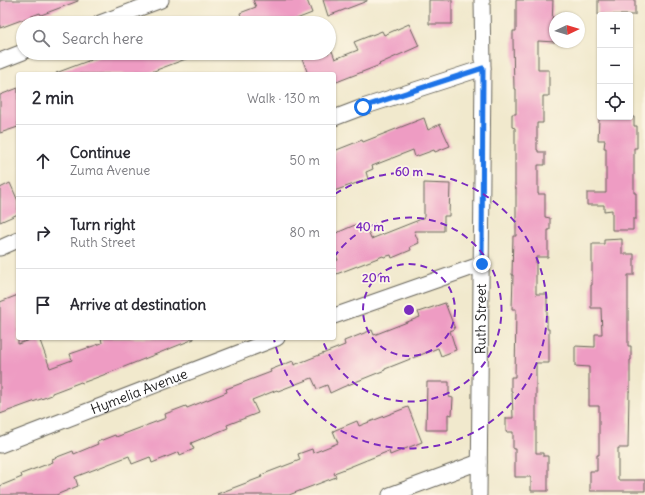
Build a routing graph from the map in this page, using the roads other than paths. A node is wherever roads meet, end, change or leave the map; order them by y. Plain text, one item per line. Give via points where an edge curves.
1 (161, 0) edge
2 (482, 0) edge
3 (119, 16) edge
4 (16, 55) edge
5 (0, 61) edge
6 (483, 68) junction
7 (336, 117) edge
8 (16, 241) edge
9 (0, 248) edge
10 (482, 264) junction
11 (336, 315) edge
12 (272, 340) edge
13 (0, 445) edge
14 (479, 462) junction
15 (390, 495) edge
16 (479, 495) edge

1 - 3 street
2 - 6 street, Ruth Street
4 - 5 street
6 - 7 street
6 - 10 street, Ruth Street
8 - 9 street
10 - 11 street
10 - 14 street, Ruth Street
12 - 13 street, Hymelia Avenue
14 - 15 street
14 - 16 street, Ruth Street

